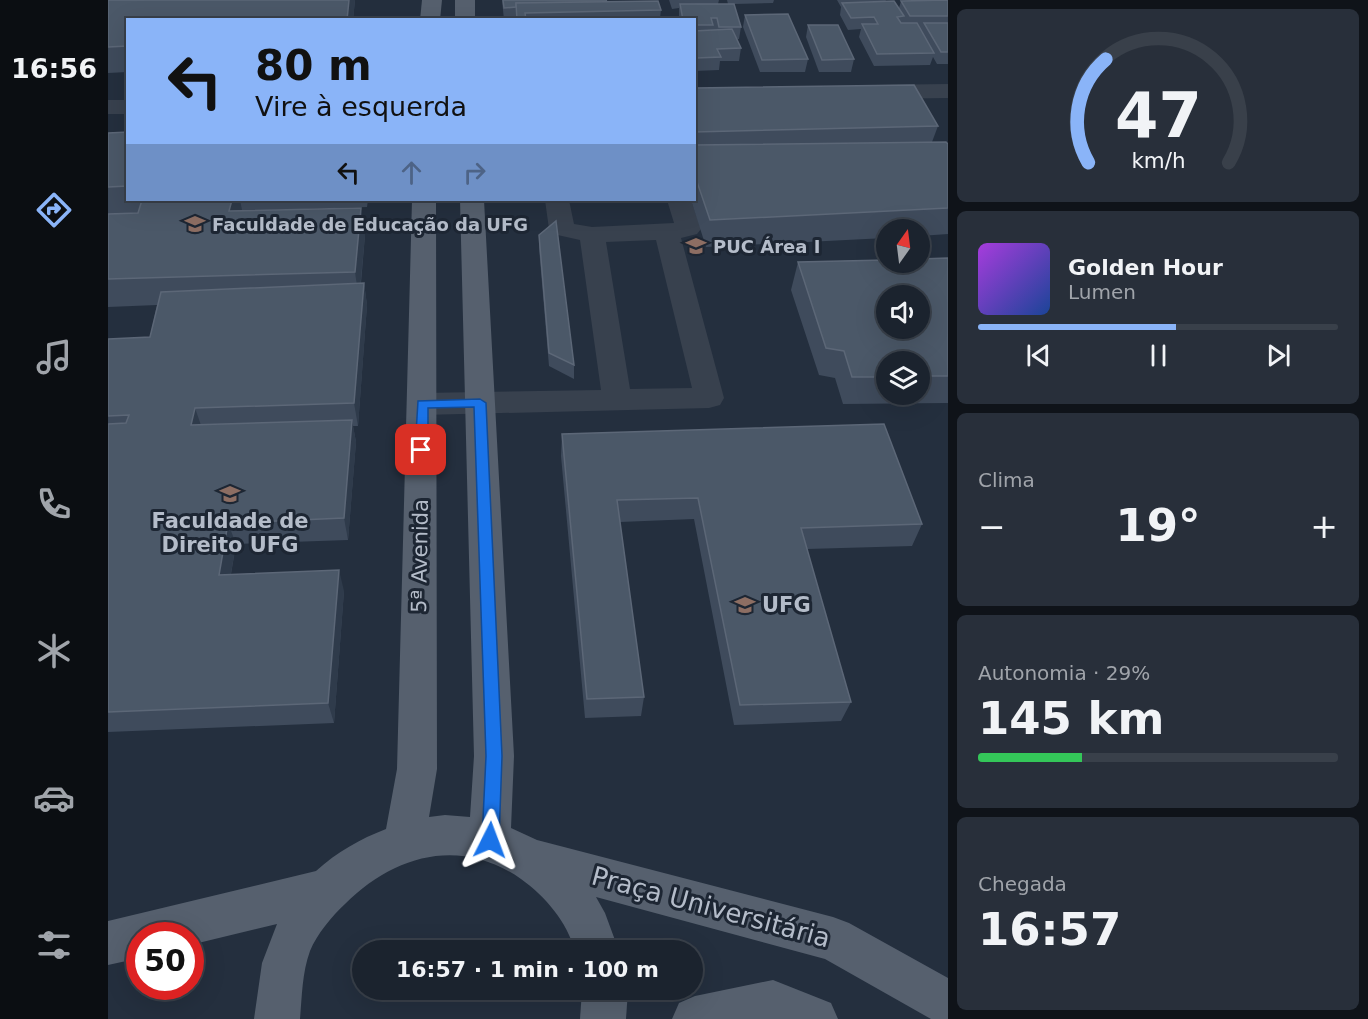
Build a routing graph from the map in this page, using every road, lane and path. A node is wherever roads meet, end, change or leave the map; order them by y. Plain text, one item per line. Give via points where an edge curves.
1 (432, 0) edge
2 (465, 0) edge
3 (430, 18) edge
4 (465, 18) edge
5 (948, 91) edge
6 (856, 92) edge
7 (108, 107) edge
8 (126, 107) edge
9 (424, 201) edge
10 (472, 201) edge
11 (557, 201) edge
12 (679, 201) edge
13 (667, 232) junction
14 (592, 235) junction
15 (617, 400) junction
16 (480, 403) junction
17 (422, 404) junction
18 (405, 840) junction
19 (490, 840) junction
20 (532, 859) junction
21 (325, 891) junction
22 (595, 940) edge
23 (108, 943) edge
24 (604, 1000) edge
25 (948, 1003) edge
26 (277, 1019) edge
27 (603, 1019) edge
28 (695, 1019) edge
29 (815, 1019) edge

1 - 3 main road
2 - 4 main road
5 - 6 street
7 - 8 street
9 - 17 main road, 5ª Avenida
10 - 16 main road
11 - 14 street via 562,229
12 - 13 street via 688,229
13 - 14 street
13 - 15 street via 709,398
14 - 15 street
15 - 16 street
16 - 17 street
16 - 19 main road via 494,756
17 - 18 main road, 5ª Avenida via 417,769
18 - 19 main road via 448,834
18 - 21 main road via 349,869
19 - 20 main road
20 - 22 main road via 568,891
20 - 25 main road, Praça Universitária via 833,939
21 - 23 main road
21 - 26 main road via 297,931 279,980
24 - 27 main road
28 - 29 main road via 773,1003

